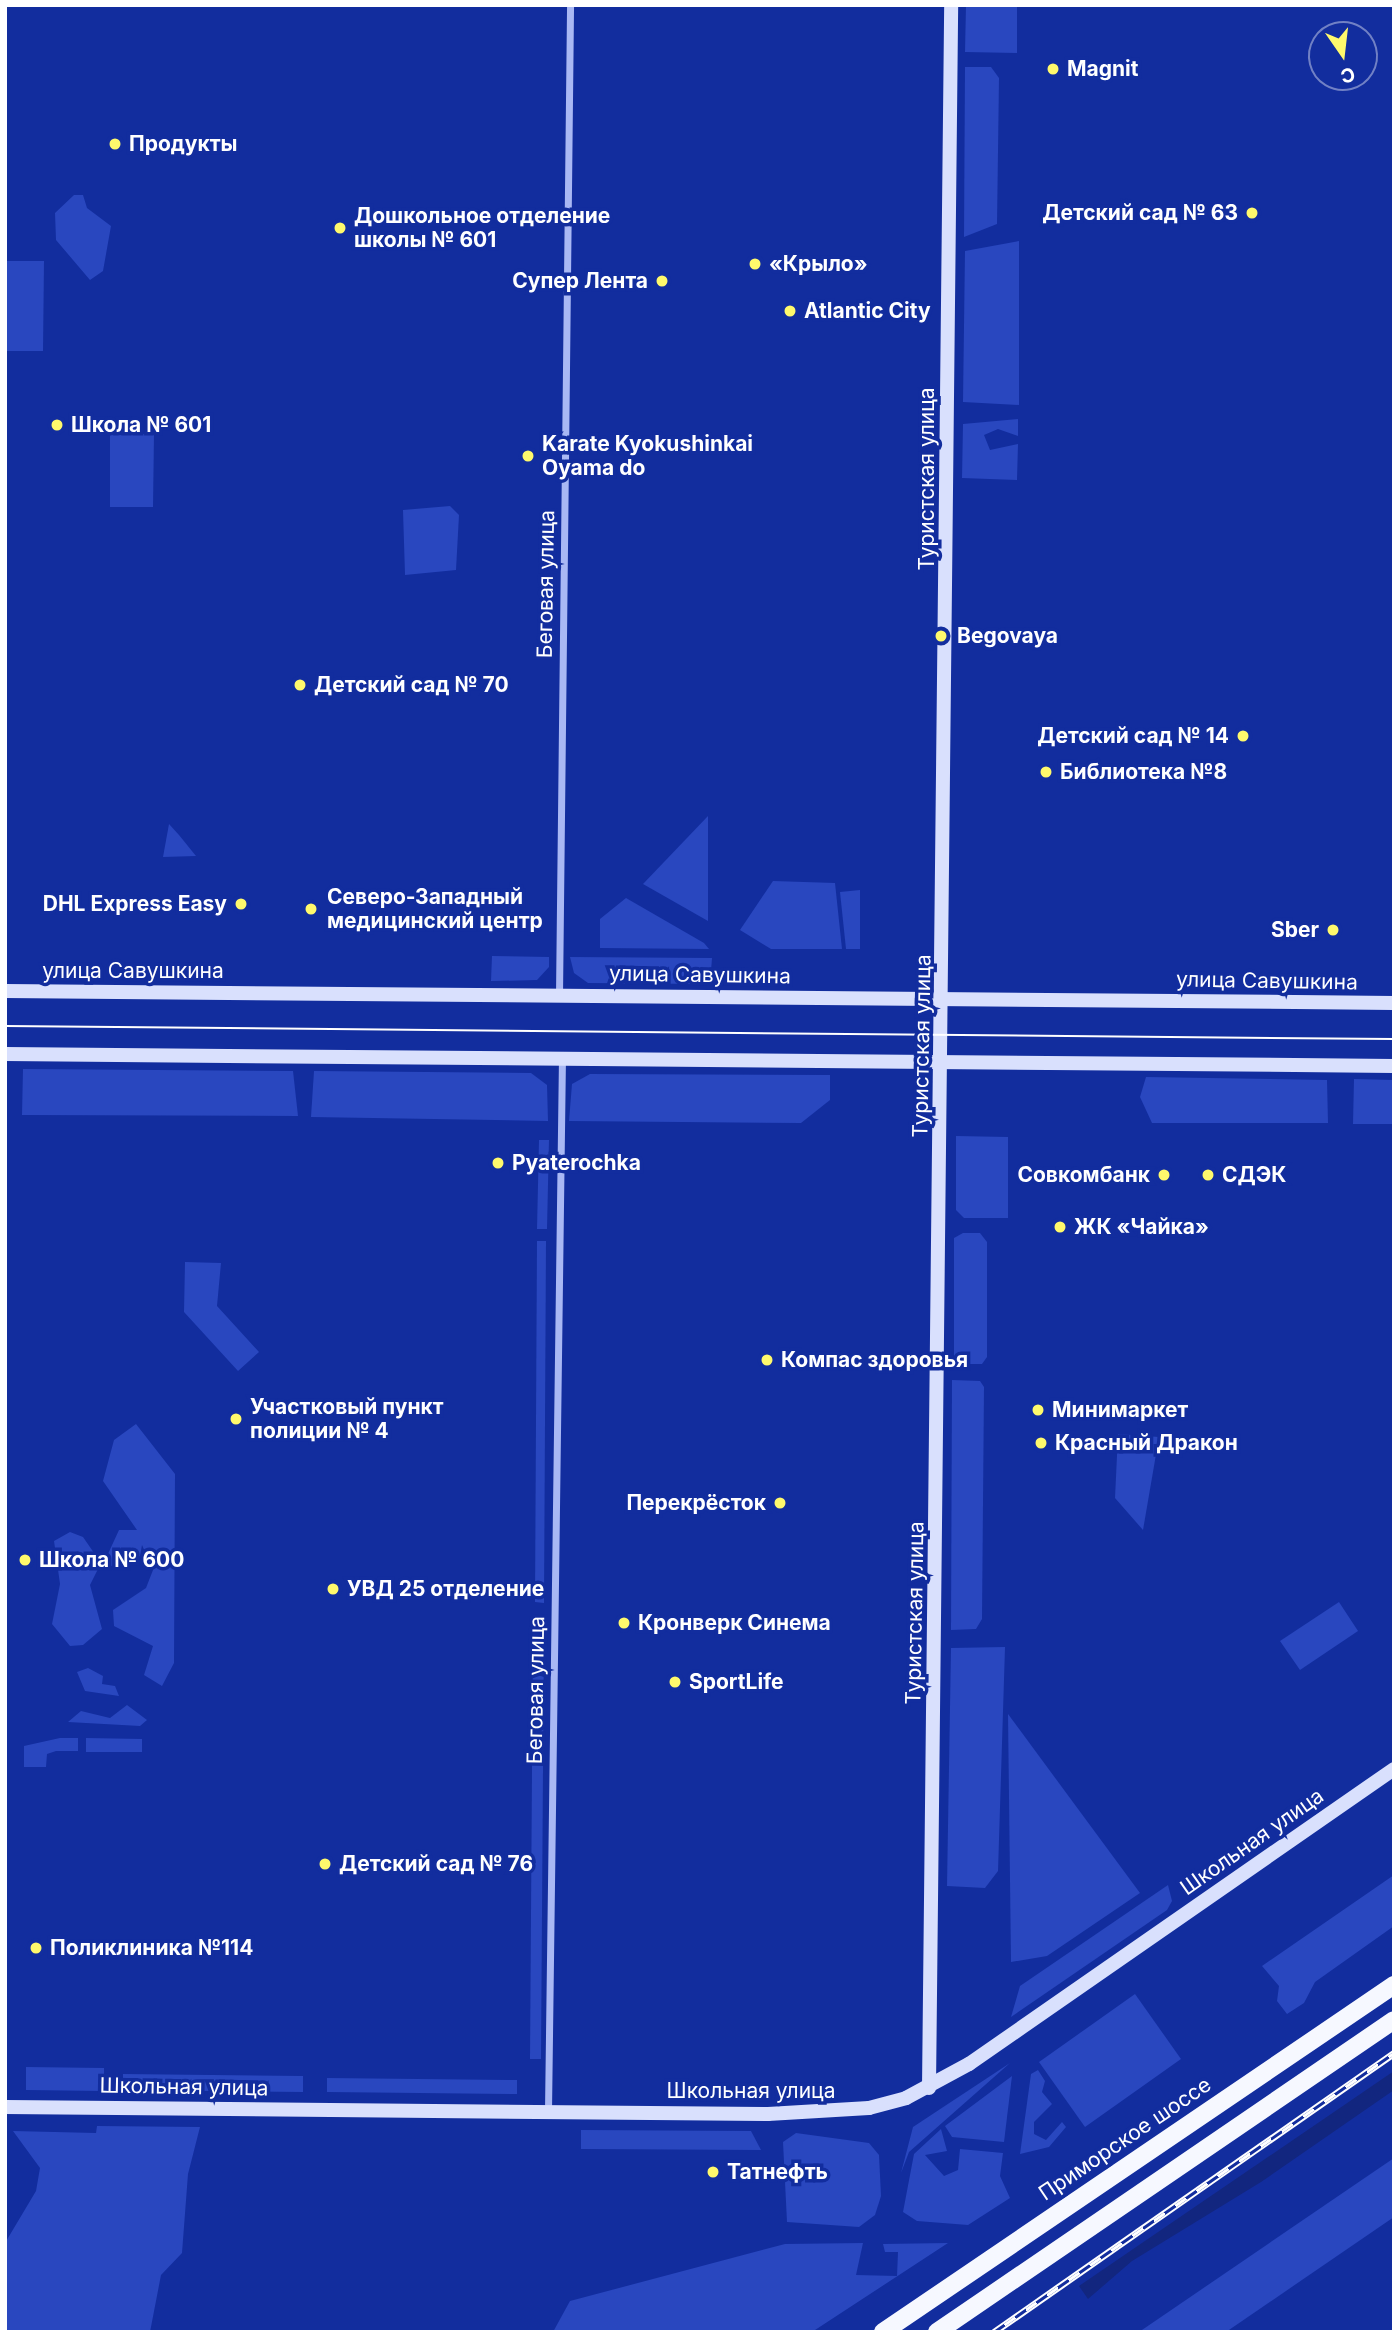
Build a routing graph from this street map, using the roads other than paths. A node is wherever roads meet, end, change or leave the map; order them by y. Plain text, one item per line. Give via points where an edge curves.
1 (570, 5) edge
2 (951, 5) edge
3 (5, 991) edge
4 (559, 995) junction
5 (943, 998) junction
6 (1394, 1003) edge
7 (5, 1054) edge
8 (562, 1059) junction
9 (943, 1062) junction
10 (1394, 1066) edge
11 (1394, 1769) edge
12 (1394, 1985) edge
13 (1394, 2020) edge
14 (929, 2088) junction
15 (5, 2107) edge
16 (548, 2111) junction
17 (883, 2332) edge
18 (937, 2332) edge

1 - 4 street, Беговая улица
2 - 5 street, Туристская улица
3 - 4 street, улица Савушкина
4 - 5 street, улица Савушкина
5 - 6 street, улица Савушкина
5 - 9 street, Туристская улица
7 - 8 street
8 - 9 street
8 - 16 street, Беговая улица
9 - 10 street
9 - 14 street, Туристская улица
11 - 14 street, Школьная улица
12 - 17 main road, Приморское шоссе
13 - 18 main road
14 - 16 street, Школьная улица via 847,2112
15 - 16 street, Школьная улица

